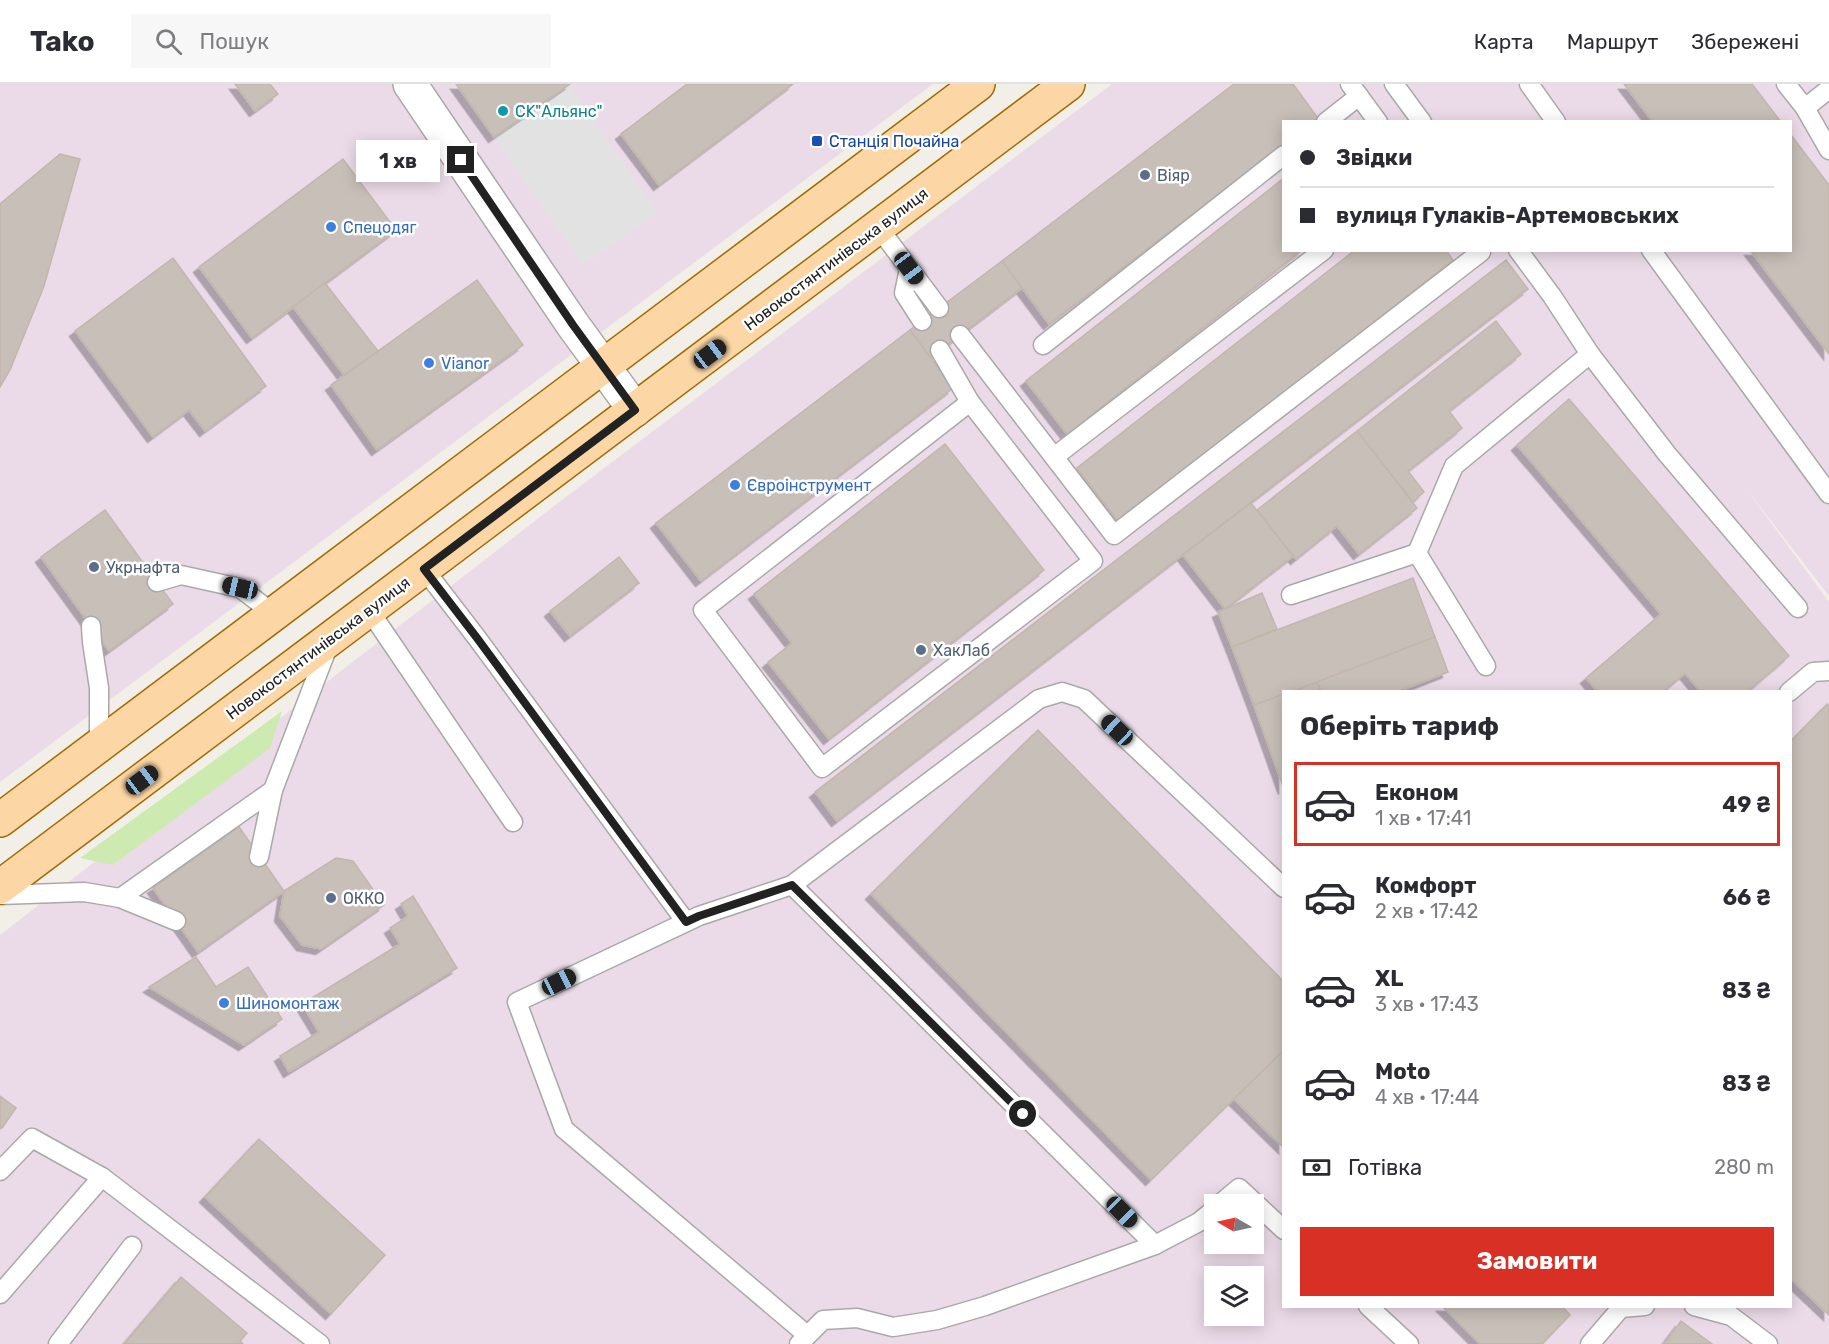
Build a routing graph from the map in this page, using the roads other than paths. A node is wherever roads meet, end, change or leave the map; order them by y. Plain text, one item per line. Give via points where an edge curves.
1 (410, 84) edge
2 (978, 84) edge
3 (1068, 84) edge
4 (1394, 84) edge
5 (1529, 84) edge
6 (1786, 84) edge
7 (1829, 89) edge
8 (1354, 90) edge
9 (1805, 108) junction
10 (1328, 120) edge
11 (1376, 120) edge
12 (1421, 120) edge
13 (1555, 120) edge
14 (1829, 150) edge
15 (1282, 157) edge
16 (878, 227) junction
17 (1321, 252) edge
18 (1481, 252) edge
19 (1519, 252) edge
20 (1652, 252) edge
21 (909, 268) junction
22 (939, 308) dead end
23 (922, 321) dead end
24 (960, 335) dead end
25 (1043, 345) dead end
26 (940, 350) dead end
27 (1590, 354) junction
28 (603, 366) junction
29 (970, 402) junction
30 (635, 410) junction
31 (1054, 457) junction
32 (1829, 494) edge
33 (1417, 553) junction
34 (424, 569) junction
35 (157, 582) dead end
36 (1291, 595) dead end
37 (1798, 608) dead end
38 (369, 610) junction
39 (274, 614) junction
40 (92, 626) dead end
41 (331, 639) junction
42 (1486, 666) dead end
43 (1829, 671) edge
44 (1792, 690) edge
45 (99, 746) junction
46 (273, 790) junction
47 (0, 820) edge
48 (513, 822) dead end
49 (259, 857) dead end
50 (792, 885) junction
51 (1282, 886) edge
52 (0, 887) edge
53 (0, 895) edge
54 (120, 898) junction
55 (176, 921) dead end
56 (686, 922) junction
57 (0, 1171) edge
58 (102, 1177) junction
59 (1232, 1194) edge
60 (1245, 1194) edge
61 (1264, 1211) edge
62 (1204, 1218) edge
63 (1282, 1228) edge
64 (1155, 1245) junction
65 (132, 1246) dead end
66 (0, 1294) edge
67 (1370, 1308) edge
68 (1621, 1308) edge
69 (1701, 1308) edge
70 (803, 1340) edge
71 (57, 1344) edge
72 (321, 1344) edge
73 (1409, 1344) edge
74 (1590, 1344) edge
75 (1768, 1344) edge

1 - 28 street
2 - 28 main road
3 - 16 main road, Новокостянтинівська вулиця
4 - 12 lane
5 - 13 lane
6 - 9 lane
7 - 9 lane
8 - 10 lane
8 - 11 lane
9 - 14 lane
15 - 25 lane
16 - 21 lane
16 - 30 main road, Новокостянтинівська вулиця
17 - 31 lane
18 - 31 lane via 1114,535
19 - 27 lane
20 - 32 lane
21 - 22 lane
21 - 23 lane via 904,293
24 - 31 lane
26 - 29 lane
27 - 33 lane via 1454,466
27 - 37 lane via 1667,454
28 - 30 street
28 - 39 main road
29 - 29 lane via 1092,561 822,768 703,610
30 - 34 main road, Новокостянтинівська вулиця
33 - 36 lane
33 - 42 lane
34 - 38 main road, Новокостянтинівська вулиця
34 - 56 lane
35 - 39 lane via 182,575 240,588
38 - 41 main road, Новокостянтинівська вулиця
38 - 48 lane
39 - 45 main road
40 - 45 lane via 99,688
41 - 46 lane
41 - 52 main road, Новокостянтинівська вулиця
43 - 44 lane via 1813,672
45 - 47 main road
46 - 49 lane
46 - 54 lane
50 - 51 lane via 1039,699 1062,692 1084,699
50 - 56 lane
50 - 64 lane
53 - 54 lane via 84,892
54 - 55 lane
56 - 70 lane via 517,1002 564,1129
57 - 58 lane via 32,1138
58 - 66 lane
58 - 72 lane
59 - 60 lane via 1239,1188
61 - 63 lane
62 - 64 lane
64 - 70 lane via 937,1320 893,1327 857,1318 823,1320
65 - 71 lane
67 - 73 lane
68 - 74 lane
69 - 75 lane via 1731,1316

